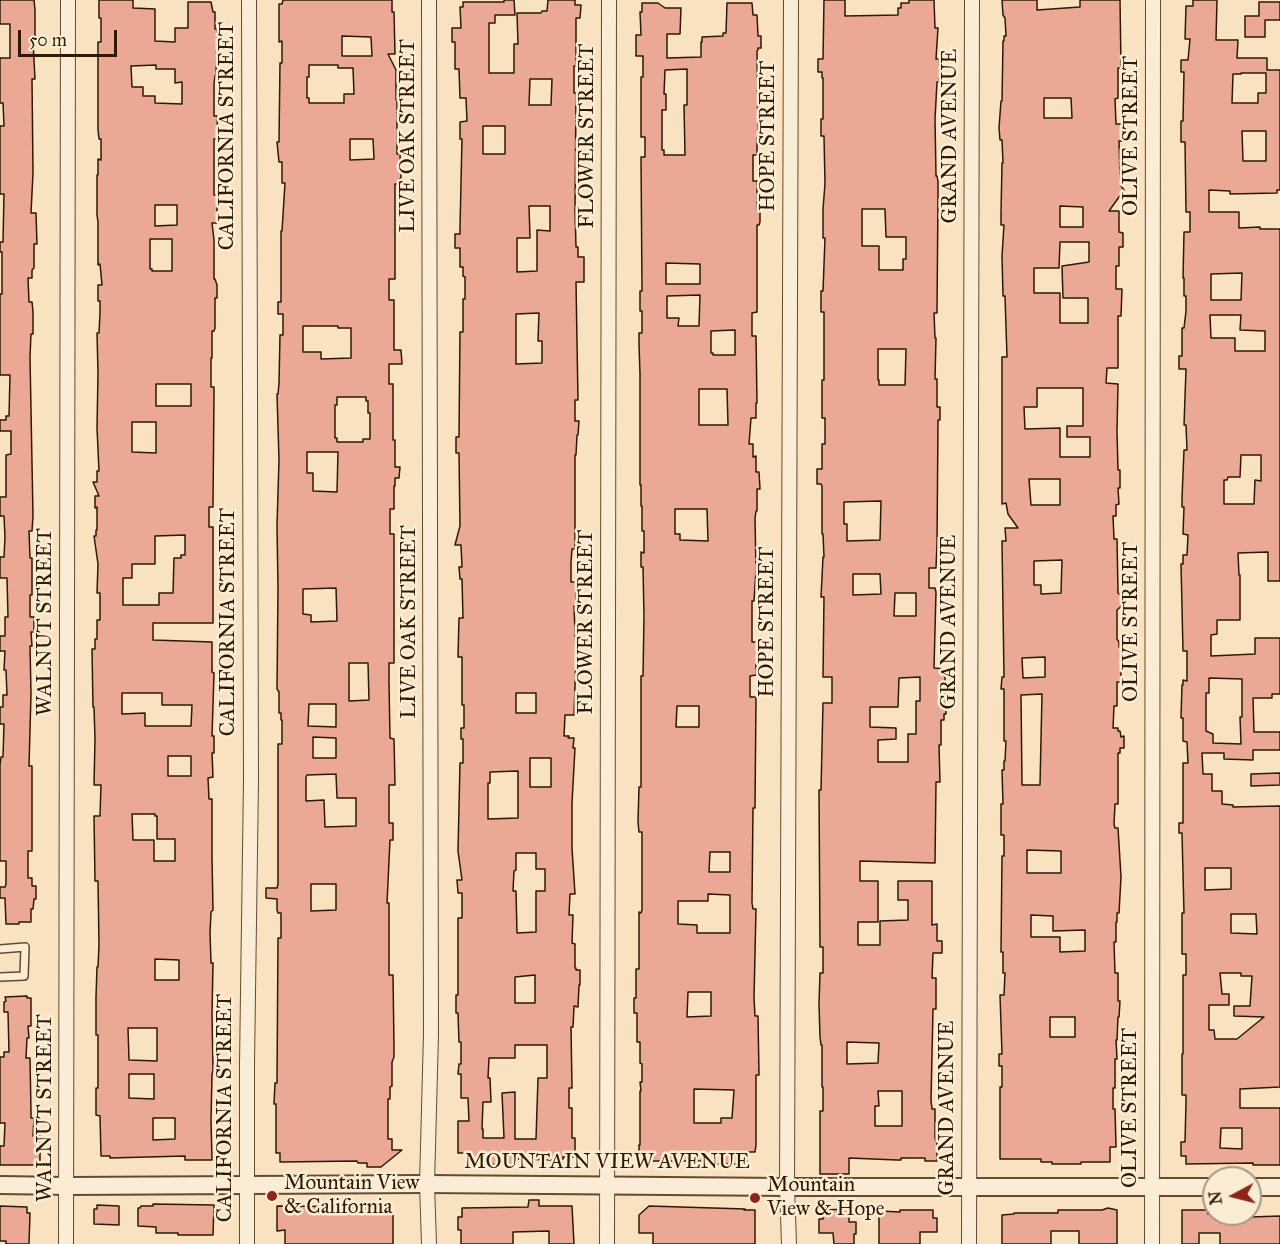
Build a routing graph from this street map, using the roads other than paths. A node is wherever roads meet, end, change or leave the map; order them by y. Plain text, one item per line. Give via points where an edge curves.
1 (68, 0) edge
2 (249, 0) edge
3 (429, 0) edge
4 (609, 0) edge
5 (791, 0) edge
6 (972, 0) edge
7 (1154, 0) edge
8 (0, 949) edge
9 (0, 977) edge
10 (427, 1184) junction
11 (0, 1185) edge
12 (247, 1185) junction
13 (66, 1186) junction
14 (607, 1186) junction
15 (787, 1187) junction
16 (969, 1187) junction
17 (1202, 1187) edge
18 (1262, 1187) edge
19 (1280, 1187) edge
20 (1152, 1188) junction
21 (66, 1244) edge
22 (247, 1244) edge
23 (429, 1244) edge
24 (607, 1244) edge
25 (789, 1244) edge
26 (969, 1244) edge
27 (1152, 1244) edge

1 - 13 street, WALNUT STREET
2 - 12 street, CALIFORNIA STREET via 251,780
3 - 10 street, LIVE OAK STREET via 431,1034
4 - 14 street, FLOWER STREET
5 - 15 street, HOPE STREET
6 - 16 street, GRAND AVENUE
7 - 20 street, OLIVE STREET
8 - 9 lane via 25,947 24,976
10 - 12 street, MOUNTAIN VIEW AVENUE
10 - 14 street, MOUNTAIN VIEW AVENUE
10 - 23 street, LIVE OAK STREET
11 - 13 street, MOUNTAIN VIEW AVENUE
12 - 13 street, MOUNTAIN VIEW AVENUE
12 - 22 street, CALIFORNIA STREET
13 - 21 street, WALNUT STREET
14 - 15 street, MOUNTAIN VIEW AVENUE
14 - 24 street, FLOWER STREET
15 - 16 street, MOUNTAIN VIEW AVENUE
15 - 25 street, HOPE STREET
16 - 20 street, MOUNTAIN VIEW AVENUE
16 - 26 street, GRAND AVENUE
17 - 20 street, MOUNTAIN VIEW AVENUE
18 - 19 street
20 - 27 street, OLIVE STREET

